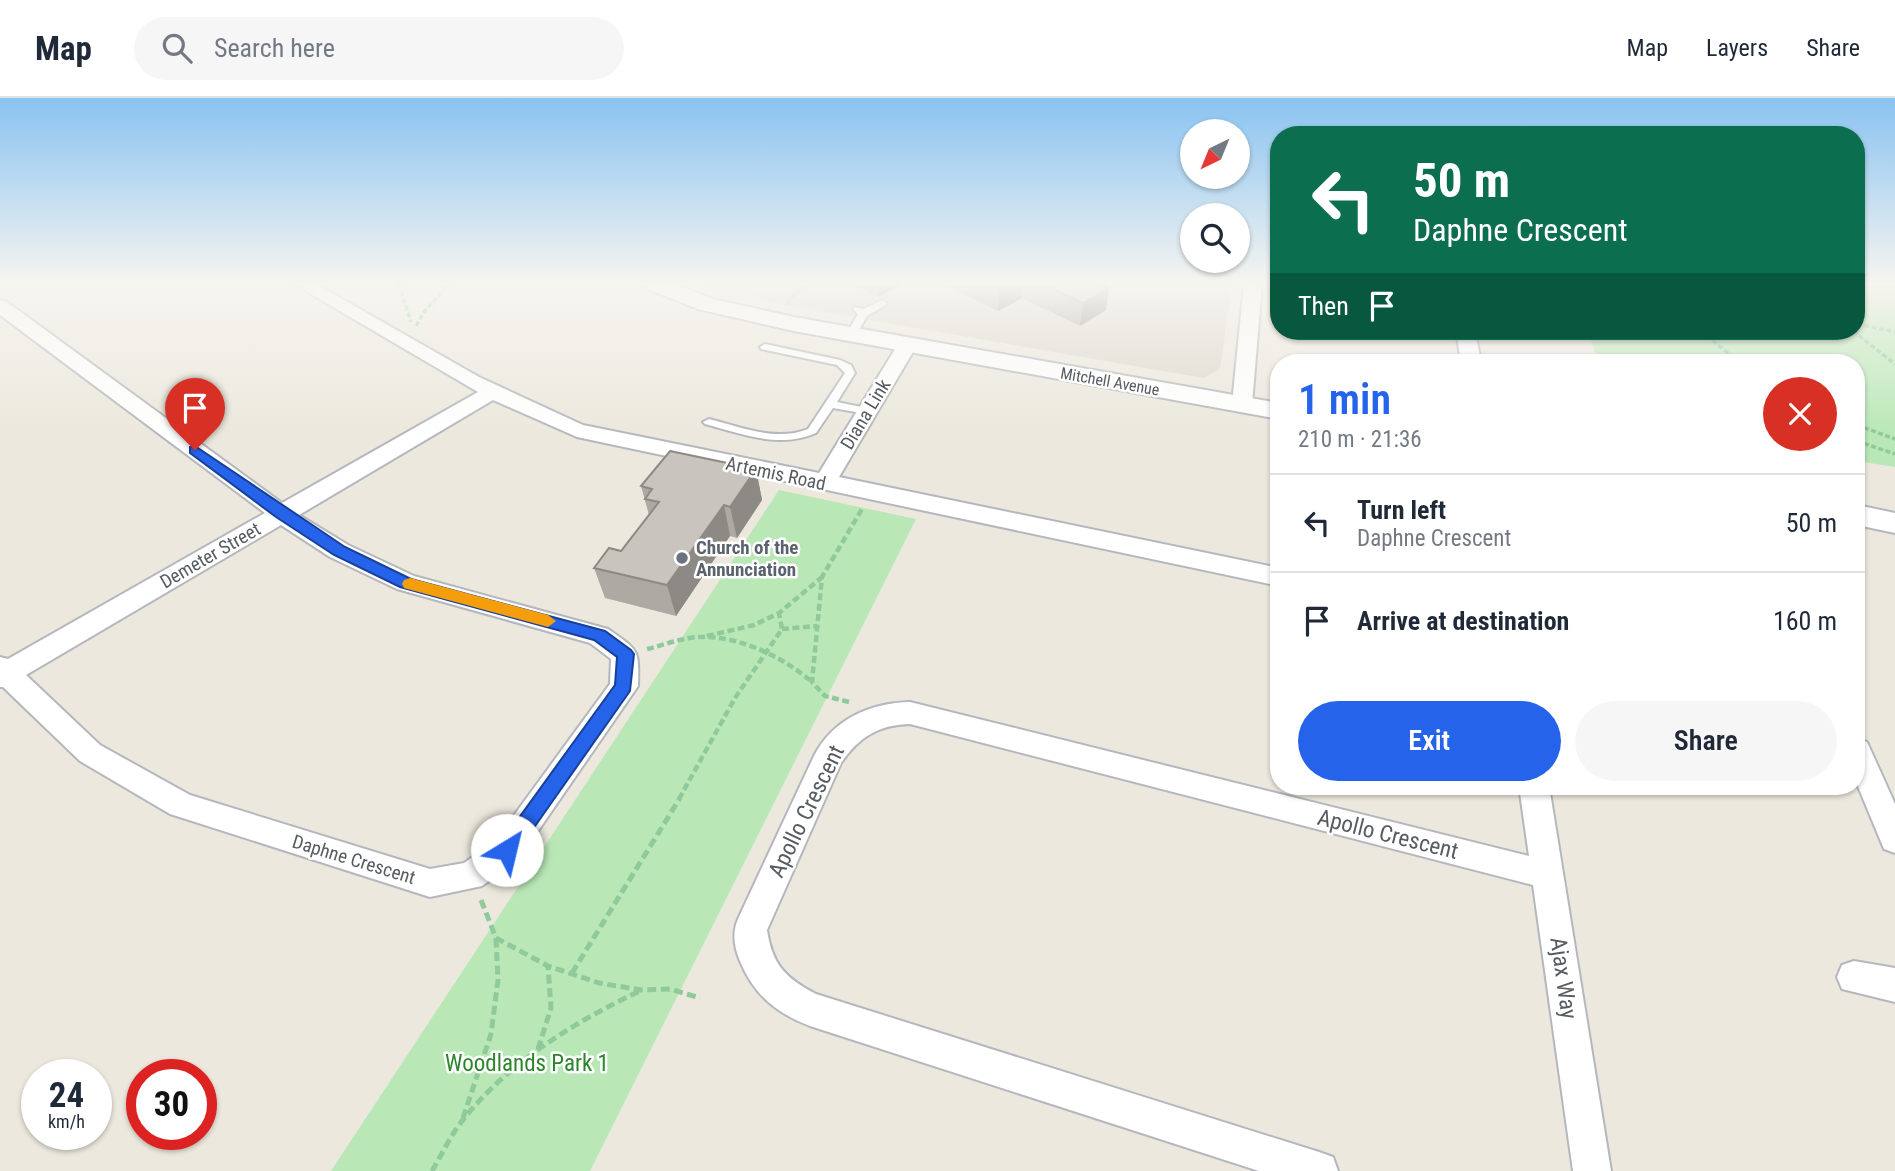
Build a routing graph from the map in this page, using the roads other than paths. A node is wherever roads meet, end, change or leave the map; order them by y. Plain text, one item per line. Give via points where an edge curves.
1 (38, 334) edge
2 (391, 334) edge
3 (886, 334) edge
4 (1248, 334) edge
5 (907, 345) junction
6 (765, 347) dead end
7 (493, 392) junction
8 (830, 404) junction
9 (1242, 404) junction
10 (1270, 409) edge
11 (867, 411) junction
12 (709, 422) dead end
13 (824, 483) junction
14 (281, 513) junction
15 (1865, 517) edge
16 (1895, 523) edge
17 (1270, 575) edge
18 (2, 673) edge
19 (1865, 769) edge
20 (1535, 795) edge
21 (1895, 839) edge
22 (1548, 875) junction
23 (1854, 977) dead end
24 (1895, 985) edge
25 (1319, 1171) edge
26 (1592, 1171) edge

1 - 14 street
2 - 7 street, Artemis Road
3 - 5 street, Mitchell Avenue
4 - 9 street
5 - 9 street, Mitchell Avenue
5 - 11 street, Diana Link
6 - 8 lane via 847,367 850,373
7 - 13 street, Artemis Road via 577,430
7 - 14 street, Demeter Street
8 - 11 lane
8 - 12 lane via 812,431 794,438
9 - 10 street, Mitchell Avenue
11 - 13 street, Diana Link
13 - 17 street, Artemis Road
14 - 18 street, Demeter Street
14 - 18 street, Daphne Crescent via 339,551 406,583 599,636 625,654 624,687 507,850 471,876 430,883 181,805 90,753
15 - 16 street
19 - 21 street
20 - 22 street, Ajax Way
22 - 25 street, Apollo Crescent via 910,713 869,718 839,740 750,930 752,956 766,979 786,998
22 - 26 street, Ajax Way
23 - 24 street

